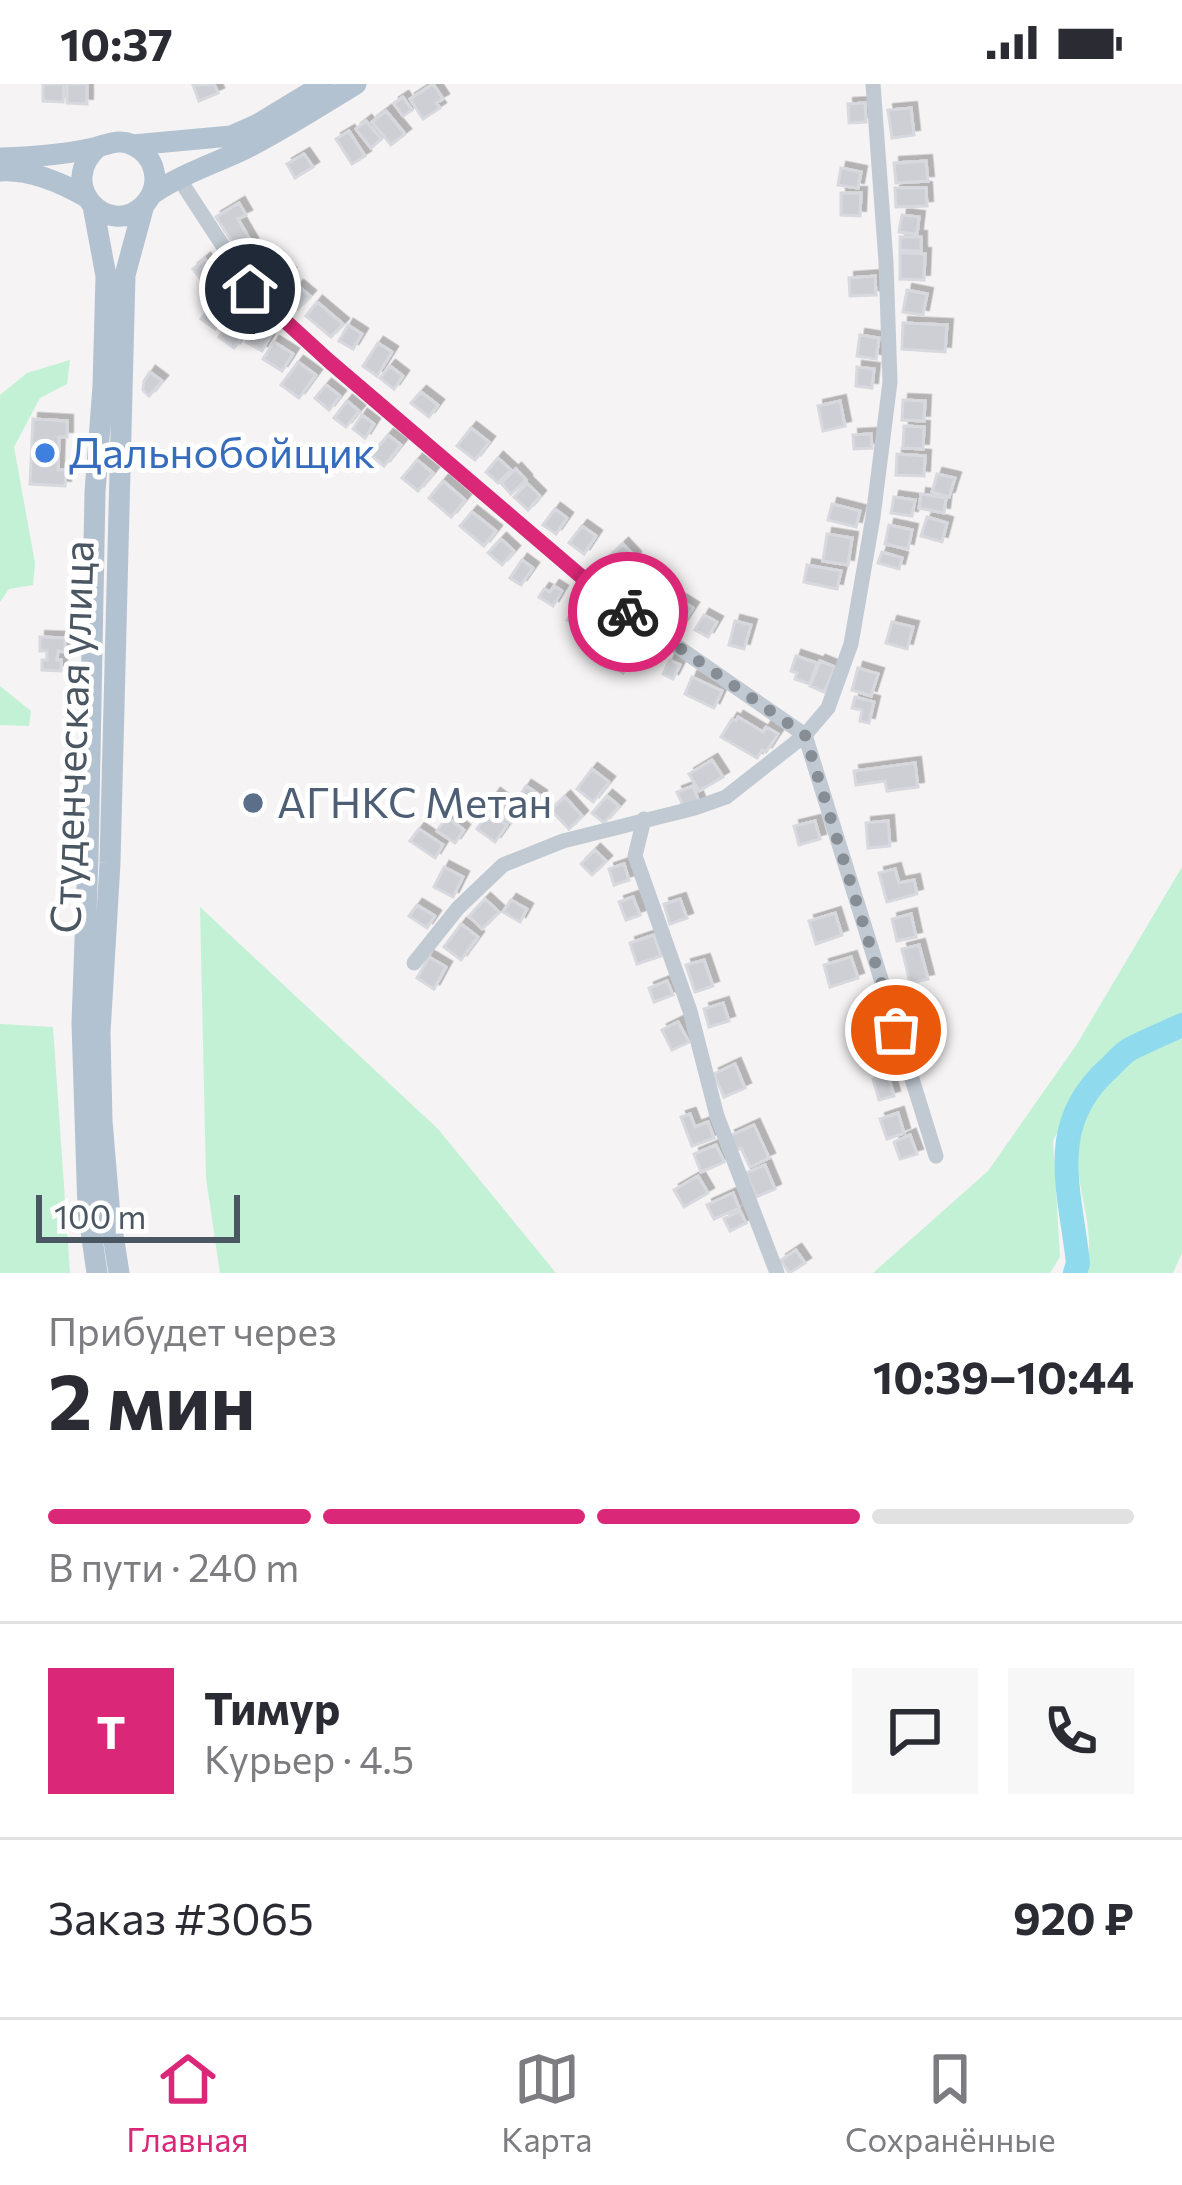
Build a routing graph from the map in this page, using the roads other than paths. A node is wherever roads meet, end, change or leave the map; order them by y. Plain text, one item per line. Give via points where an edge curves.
1 (323, 84) edge
2 (356, 84) edge
3 (873, 84) edge
4 (133, 145) junction
5 (98, 147) junction
6 (0, 158) edge
7 (0, 171) edge
8 (178, 177) junction
9 (148, 200) junction
10 (89, 201) junction
11 (805, 735) junction
12 (644, 819) junction
13 (414, 963) dead end
14 (936, 1156) dead end
15 (97, 1273) edge
16 (119, 1273) edge
17 (777, 1273) edge

1 - 4 main road via 231,136
2 - 8 main road
3 - 11 street via 890,382 851,644 828,708
4 - 5 main road
4 - 9 main road via 151,161
5 - 6 main road
5 - 10 main road via 84,164
7 - 10 main road via 39,176
8 - 9 main road
8 - 11 street via 250,289 329,361 604,596
9 - 10 main road via 113,215
9 - 16 main road, Студенческая улица via 124,275 101,989 102,1121
10 - 15 main road, Студенческая улица via 106,276 82,1023
11 - 12 street via 725,797
11 - 14 street
12 - 13 street via 503,865
12 - 17 street via 635,856 690,1010 716,1116

